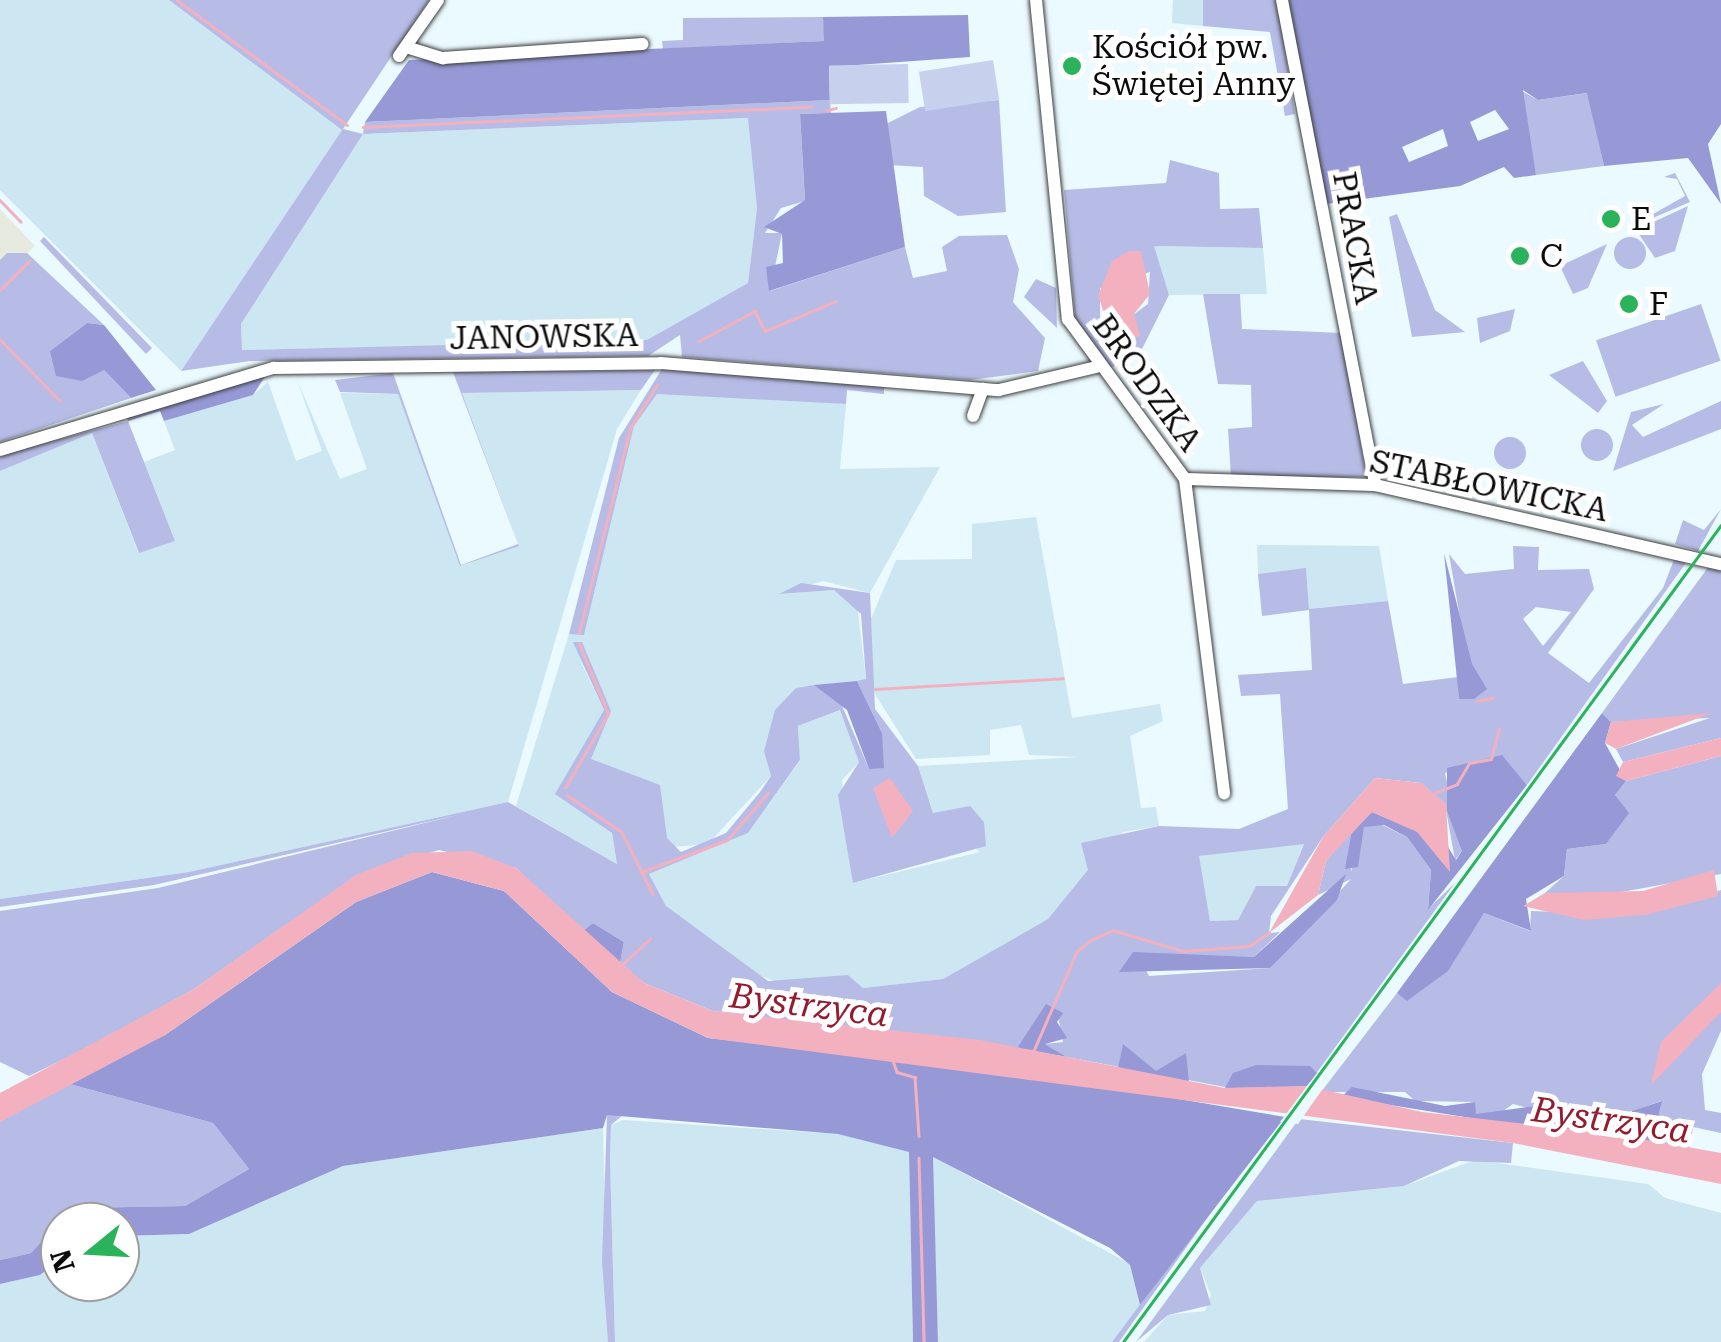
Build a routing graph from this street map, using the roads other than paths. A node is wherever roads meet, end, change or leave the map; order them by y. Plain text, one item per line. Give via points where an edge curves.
1 (438, 0) edge
2 (1036, 0) edge
3 (1282, 0) edge
4 (643, 44) dead end
5 (1096, 367) junction
6 (983, 389) junction
7 (973, 416) dead end
8 (0, 450) edge
9 (1185, 479) junction
10 (1375, 485) junction
11 (1721, 564) edge
12 (1224, 794) dead end

1 - 4 street via 403,52 444,58
2 - 5 street, BRODZKA via 1064,301
3 - 10 street, PRACKA
5 - 6 street, JANOWSKA via 1073,380
5 - 9 street, BRODZKA
6 - 7 street
6 - 8 street, JANOWSKA via 661,363 274,368
9 - 10 street, STABŁOWICKA
9 - 12 street, BRODZKA
10 - 11 street, STABŁOWICKA

